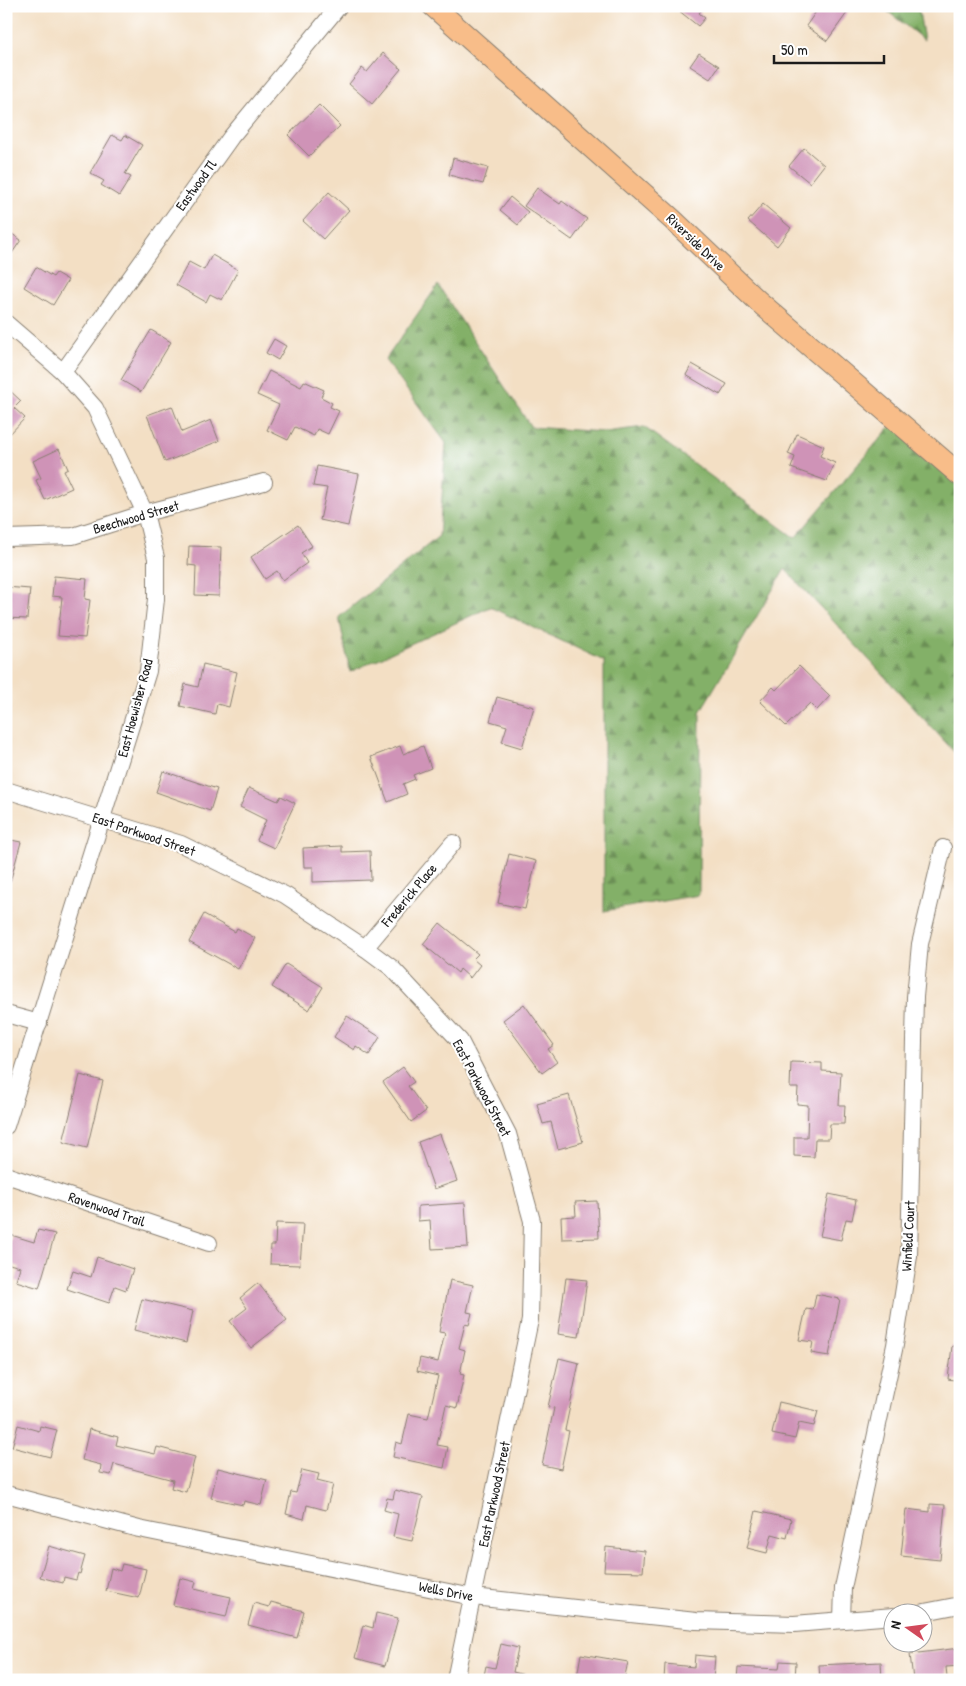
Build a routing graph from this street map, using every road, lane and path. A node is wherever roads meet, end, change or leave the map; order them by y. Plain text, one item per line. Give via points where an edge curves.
1 (339, 6) edge
2 (434, 6) edge
3 (6, 323) edge
4 (63, 372) junction
5 (960, 475) edge
6 (264, 482) dead end
7 (145, 513) junction
8 (6, 538) edge
9 (6, 790) edge
10 (103, 818) junction
11 (454, 843) dead end
12 (943, 848) dead end
13 (365, 948) junction
14 (6, 1014) edge
15 (39, 1023) junction
16 (6, 1126) edge
17 (6, 1175) edge
18 (209, 1243) dead end
19 (6, 1494) edge
20 (473, 1597) junction
21 (960, 1605) edge
22 (934, 1610) edge
23 (884, 1617) edge
24 (842, 1620) junction
25 (455, 1680) edge

1 - 4 street, Eastwood Tl via 231,137
2 - 5 main road, Riverside Drive via 673,220 758,301
3 - 4 street, East Hoewisher Road
4 - 7 street, East Hoewisher Road via 95,408
6 - 7 street, Beechwood Street
7 - 8 street, Beechwood Street via 73,536
7 - 10 street, East Hoewisher Road via 156,558 156,599 148,671
9 - 10 street, East Parkwood Street
10 - 13 street, East Parkwood Street via 181,844 240,872 285,895
10 - 15 street, East Hoewisher Road
11 - 13 street, Frederick Place
12 - 24 street, Winfield Court via 920,944 915,997 909,1256 895,1344 843,1588
13 - 20 street, East Parkwood Street via 392,968 460,1041 508,1134 532,1221 530,1320
14 - 15 street
15 - 16 street, East Hoewisher Road
17 - 18 street, Ravenwood Trail
19 - 20 street, Wells Drive via 140,1529
20 - 24 street, Wells Drive via 696,1620 794,1624
20 - 25 street, East Parkwood Street
21 - 22 street
23 - 24 street, Wells Drive

